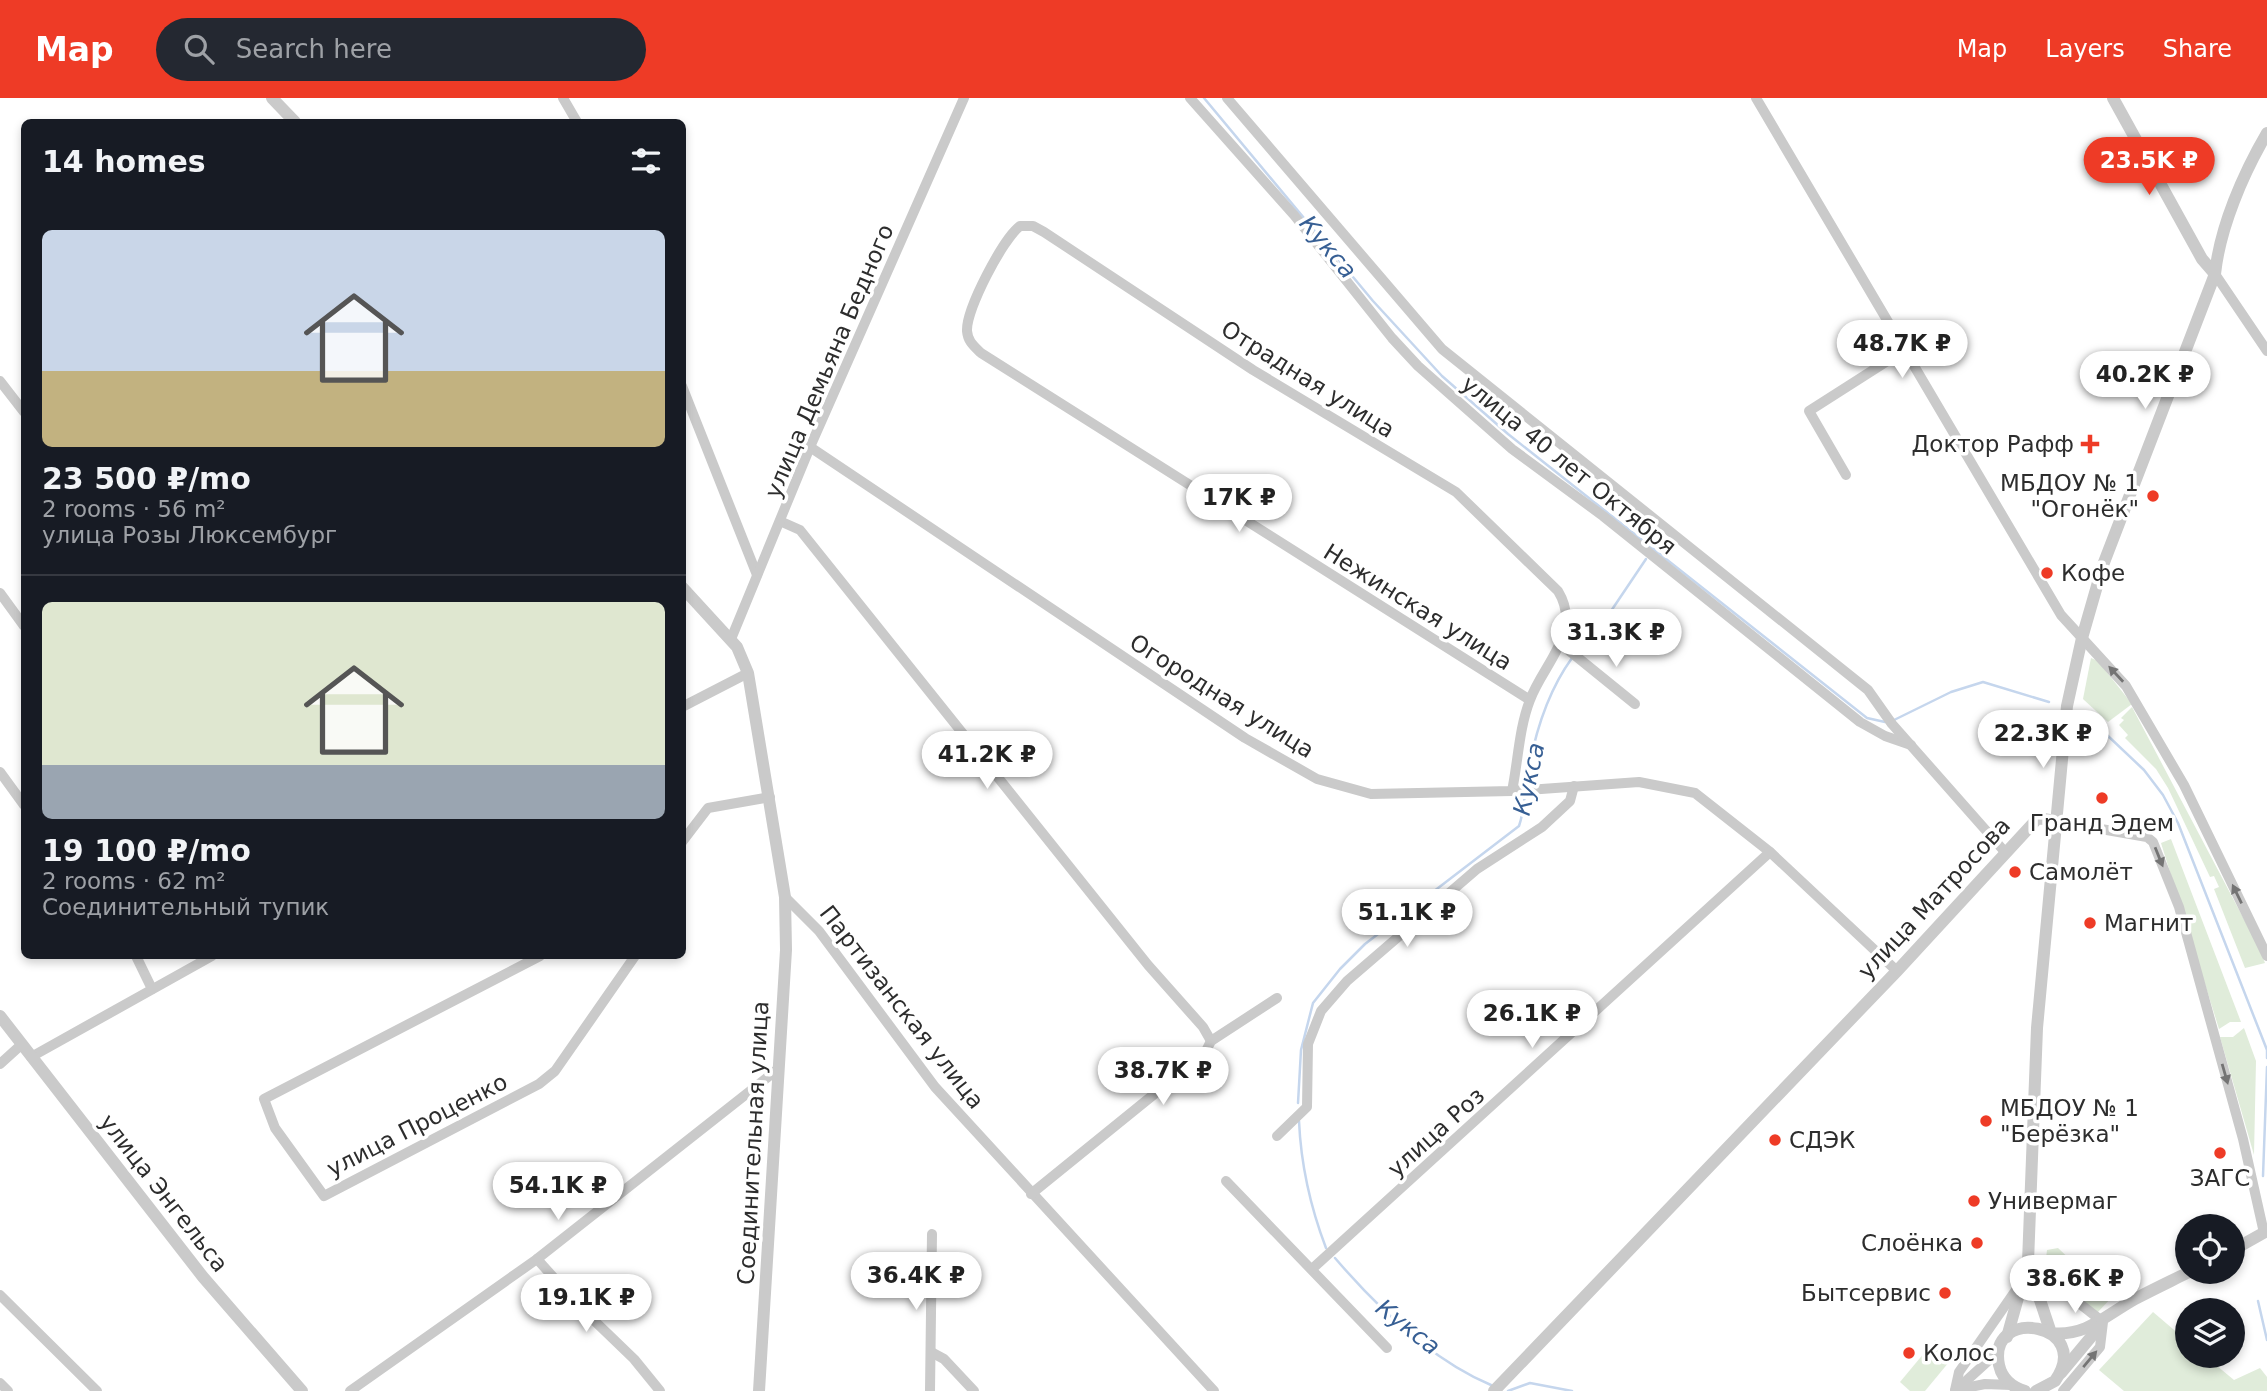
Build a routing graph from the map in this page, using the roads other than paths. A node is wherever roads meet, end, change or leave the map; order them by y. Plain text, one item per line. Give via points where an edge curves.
1 (272, 98) edge
2 (563, 98) edge
3 (964, 98) edge
4 (1190, 98) edge
5 (1227, 98) edge
6 (1756, 98) edge
7 (2113, 98) edge
8 (292, 119) edge
9 (575, 119) edge
10 (2267, 133) edge
11 (2215, 274) junction
12 (969, 342) joint
13 (1903, 351) junction
14 (2267, 351) edge
15 (0, 382) edge
16 (686, 396) edge
17 (21, 408) edge
18 (810, 447) junction
19 (1846, 475) dead end
20 (782, 522) junction
21 (757, 575) junction
22 (686, 591) edge
23 (0, 593) edge
24 (21, 622) edge
25 (2081, 638) junction
26 (731, 639) junction
27 (1561, 645) junction
28 (748, 673) junction
29 (1530, 700) junction
30 (1635, 704) dead end
31 (686, 705) edge
32 (1914, 746) junction
33 (0, 772) edge
34 (1574, 786) junction
35 (1516, 791) junction
36 (770, 797) junction
37 (21, 801) edge
38 (2055, 821) junction
39 (686, 837) edge
40 (1770, 852) junction
41 (2005, 852) junction
42 (785, 897) junction
43 (2267, 956) edge
44 (137, 959) edge
45 (207, 959) edge
46 (534, 959) edge
47 (633, 959) edge
48 (1896, 971) junction
49 (152, 989) junction
50 (1278, 998) dead end
51 (0, 1016) edge
52 (1211, 1041) junction
53 (21, 1045) junction
54 (31, 1057) junction
55 (0, 1064) edge
56 (778, 1069) junction
57 (1277, 1136) dead end
58 (1226, 1181) dead end
59 (1031, 1194) junction
60 (2267, 1195) edge
61 (2258, 1203) junction
62 (2265, 1232) edge
63 (932, 1234) dead end
64 (2245, 1243) edge
65 (537, 1259) junction
66 (2028, 1262) junction
67 (1312, 1269) junction
68 (2025, 1277) junction
69 (2175, 1279) edge
70 (0, 1295) edge
71 (2103, 1322) junction
72 (2051, 1333) junction
73 (2007, 1337) junction
74 (1387, 1348) dead end
75 (1999, 1351) junction
76 (932, 1352) junction
77 (0, 1383) edge
78 (2012, 1388) edge
79 (2055, 1388) edge
80 (8, 1391) edge
81 (97, 1391) edge
82 (302, 1391) edge
83 (350, 1391) edge
84 (660, 1391) edge
85 (759, 1391) edge
86 (930, 1391) edge
87 (974, 1391) edge
88 (1214, 1391) edge
89 (1494, 1391) edge
90 (1956, 1391) edge
91 (2025, 1391) edge
92 (2036, 1391) edge

1 - 8 street
2 - 9 street
3 - 18 street, улица Демьяна Бедного
4 - 32 street, улица 40 лет Октября via 1294,215 1392,338 1429,375 1512,449 1860,722
5 - 32 street, улица 40 лет Октября via 1442,349 1868,690
6 - 13 street
7 - 11 street
10 - 11 street via 2251,160 2217,254
11 - 14 street
11 - 25 street via 2103,565
12 - 27 street, Отрадная улица via 967,328 975,301 1009,234 1020,226 1044,232 1253,370 1456,492 1558,591 1565,603
12 - 29 street, Нежинская улица
13 - 19 street via 1809,411
13 - 25 street via 2061,615
15 - 17 street
16 - 21 street
18 - 20 street, улица Демьяна Бедного
18 - 35 street, Огородная улица via 1245,738 1317,779 1371,794
20 - 21 street, улица Демьяна Бедного
20 - 52 street via 800,530
21 - 26 street, улица Демьяна Бедного
22 - 26 street
23 - 24 street
25 - 38 street via 2064,722
43 -> 25 street via 2184,785 2133,697
26 - 28 street
27 - 29 street
27 - 30 street
28 - 31 street
28 - 36 street
29 - 35 street
32 - 41 street, улица 40 лет Октября
33 - 37 street
34 - 35 street, Огородная улица
34 - 40 street, Огородная улица via 1639,782 1695,793
34 - 57 street via 1570,801 1542,827 1477,869 1347,981 1321,1011 1308,1044 1307,1107
36 - 39 street via 708,808
36 - 42 street
38 - 41 street, улица Матросова via 2038,818
38 -> 61 street via 2147,837 2153,842 2179,907
38 - 66 street via 2037,1028
40 - 48 street, Огородная улица
40 - 67 street, улица Роз
41 - 48 street, улица Матросова
42 - 56 street, Соединительная улица
42 - 59 street, Партизанская улица via 819,931 935,1087
44 - 49 street
45 - 49 street
46 - 47 street, улица Проценко via 264,1099 275,1128 324,1196 539,1084 555,1071
48 - 89 street, улица Матросова
49 - 54 street
50 - 52 street
51 - 53 street, улица Энгельса
52 - 59 street via 1205,1053
53 - 54 street, улица Энгельса
53 - 55 street
54 - 82 street, улица Энгельса via 203,1277
56 - 65 street
56 - 85 street, Соединительная улица
58 - 67 street
59 - 88 street, Партизанская улица
60 - 61 street
61 - 62 street
62 - 64 street
63 - 76 street
65 - 83 street
65 - 84 street
66 - 68 street
66 - 71 street
66 - 72 street
67 - 74 street
68 - 73 street
68 - 90 street via 1959,1372
69 - 71 street
70 - 81 street
71 - 72 street via 2069,1335
79 -> 71 street
72 - 73 street via 2031,1326
72 - 79 street via 2063,1356
73 - 75 street
75 - 78 street via 2000,1370
75 - 90 street
76 - 86 street
76 - 87 street
77 - 80 street
78 - 90 street via 1985,1384
78 - 91 street
79 - 92 street

